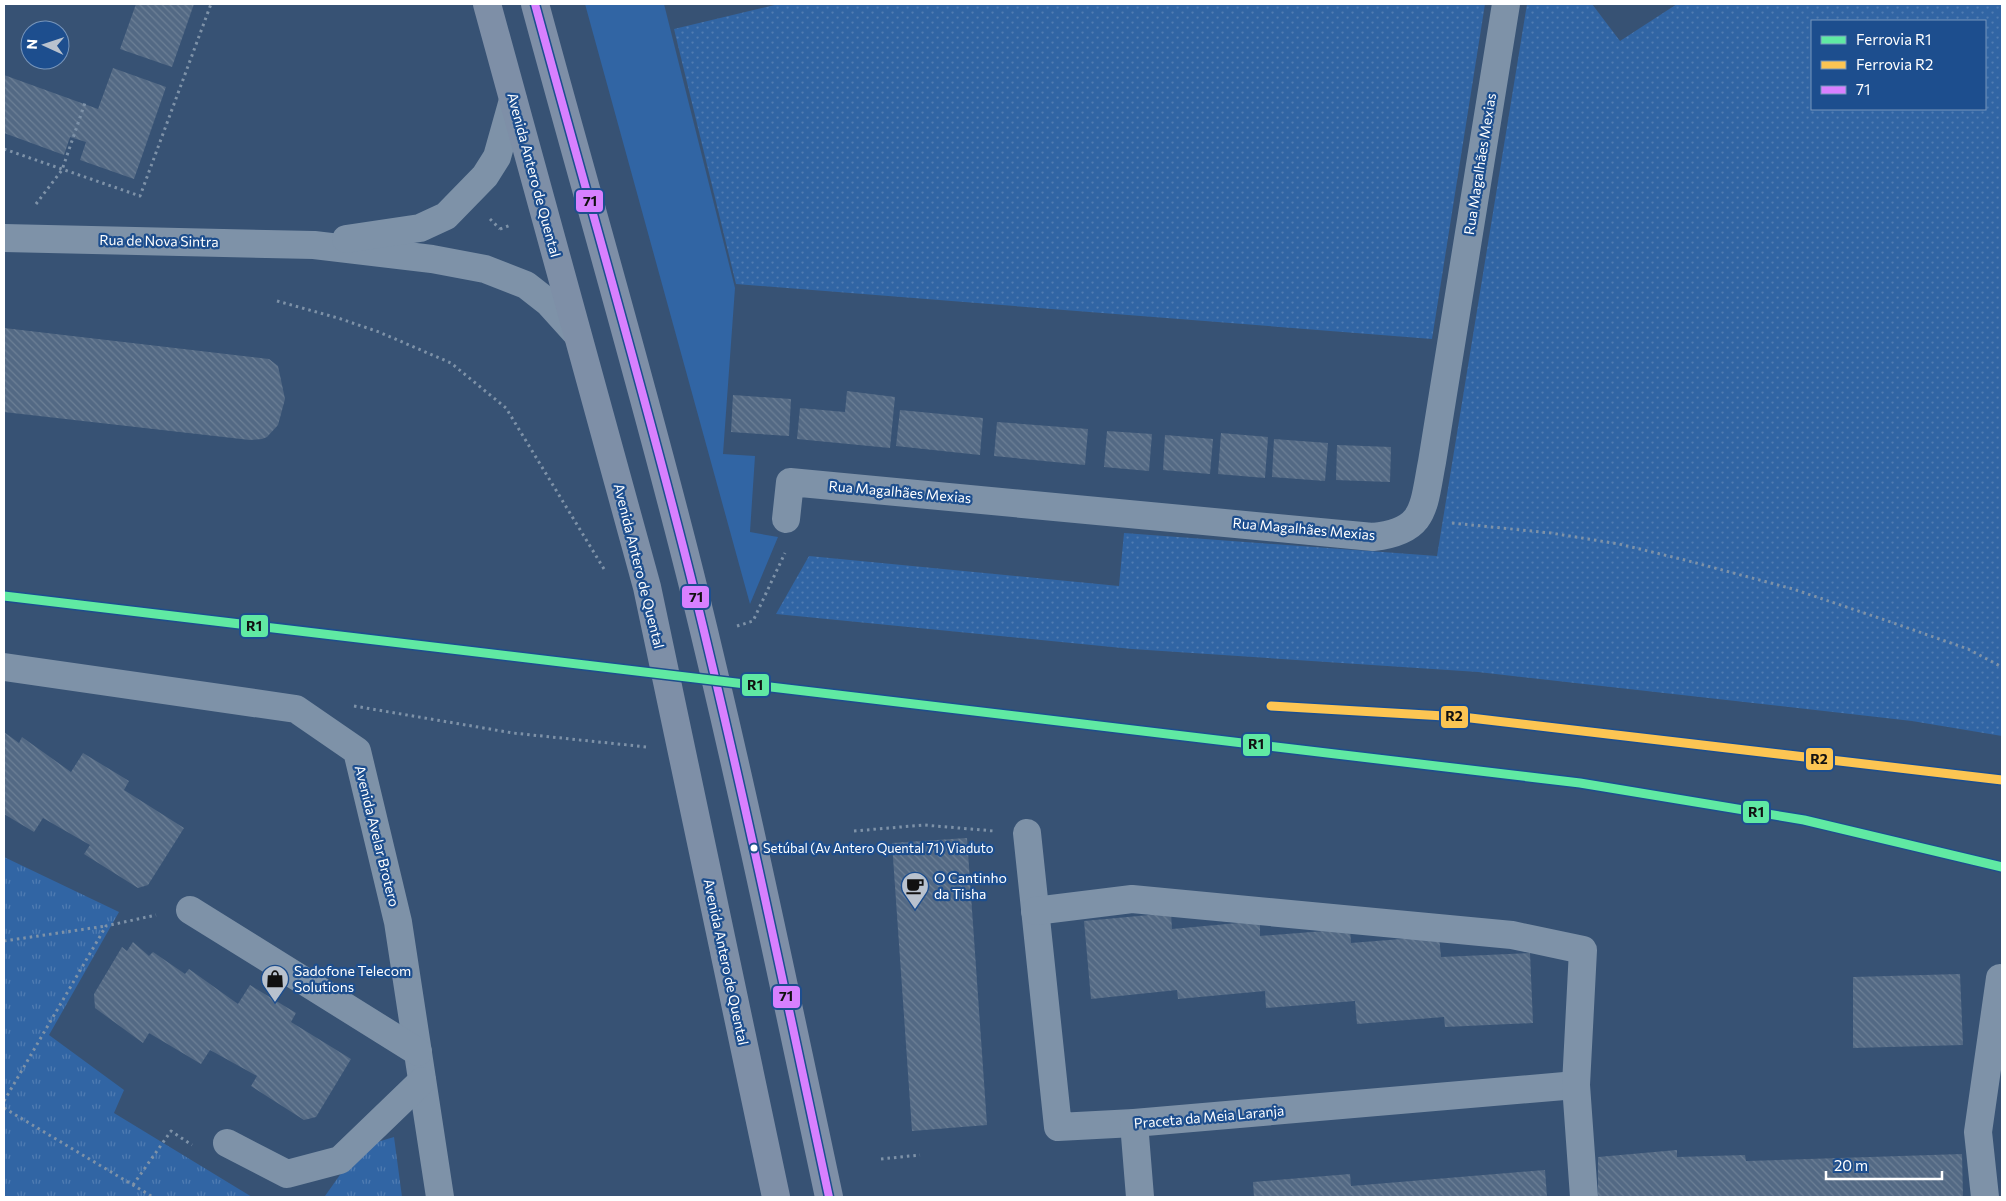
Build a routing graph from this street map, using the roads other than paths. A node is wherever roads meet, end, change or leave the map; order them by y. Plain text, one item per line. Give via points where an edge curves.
1 (487, 4) edge
2 (535, 4) edge
3 (1506, 4) edge
4 (513, 100) junction
5 (4, 238) edge
6 (314, 244) junction
7 (577, 334) junction
8 (786, 519) road end
9 (4, 667) edge
10 (1027, 833) road end
11 (190, 910) road end
12 (1035, 911) junction
13 (2000, 978) dead end
14 (1997, 1044) edge
15 (418, 1052) junction
16 (422, 1081) junction
17 (1576, 1084) junction
18 (1134, 1123) junction
19 (227, 1144) road end
20 (776, 1196) edge
21 (440, 1197) edge
22 (829, 1197) edge
23 (1140, 1197) edge
24 (1584, 1197) edge
25 (1985, 1197) edge

1 - 4 main road, Avenida Antero de Quental
2 - 22 main road via 694,594 755,853
3 - 8 street, Rua Magalhães Mexias via 1432,462 1417,520 1404,530 1373,537 790,482
4 - 6 street, Rua de Nova Sintra via 497,157 485,176 446,216 420,228
4 - 7 main road, Avenida Antero de Quental
5 - 6 street, Rua de Nova Sintra
6 - 7 street, Rua de Nova Sintra via 432,259 502,274 526,285 549,303
7 - 20 main road, Avenida Antero de Quental via 647,587
9 - 15 street, Avenida Avelar Brotero via 296,709 357,751 398,922
10 - 12 street, Praceta da Meia Laranja
11 - 15 street
12 - 17 street via 1132,899 1512,935 1584,950
12 - 18 street, Praceta da Meia Laranja via 1058,1126
13 - 14 street
14 - 25 street via 1978,1132
15 - 16 street, Avenida Avelar Brotero
16 - 19 street via 340,1160 287,1174
16 - 21 street, Avenida Avelar Brotero
17 - 18 street, Praceta da Meia Laranja
17 - 24 street
18 - 23 street

